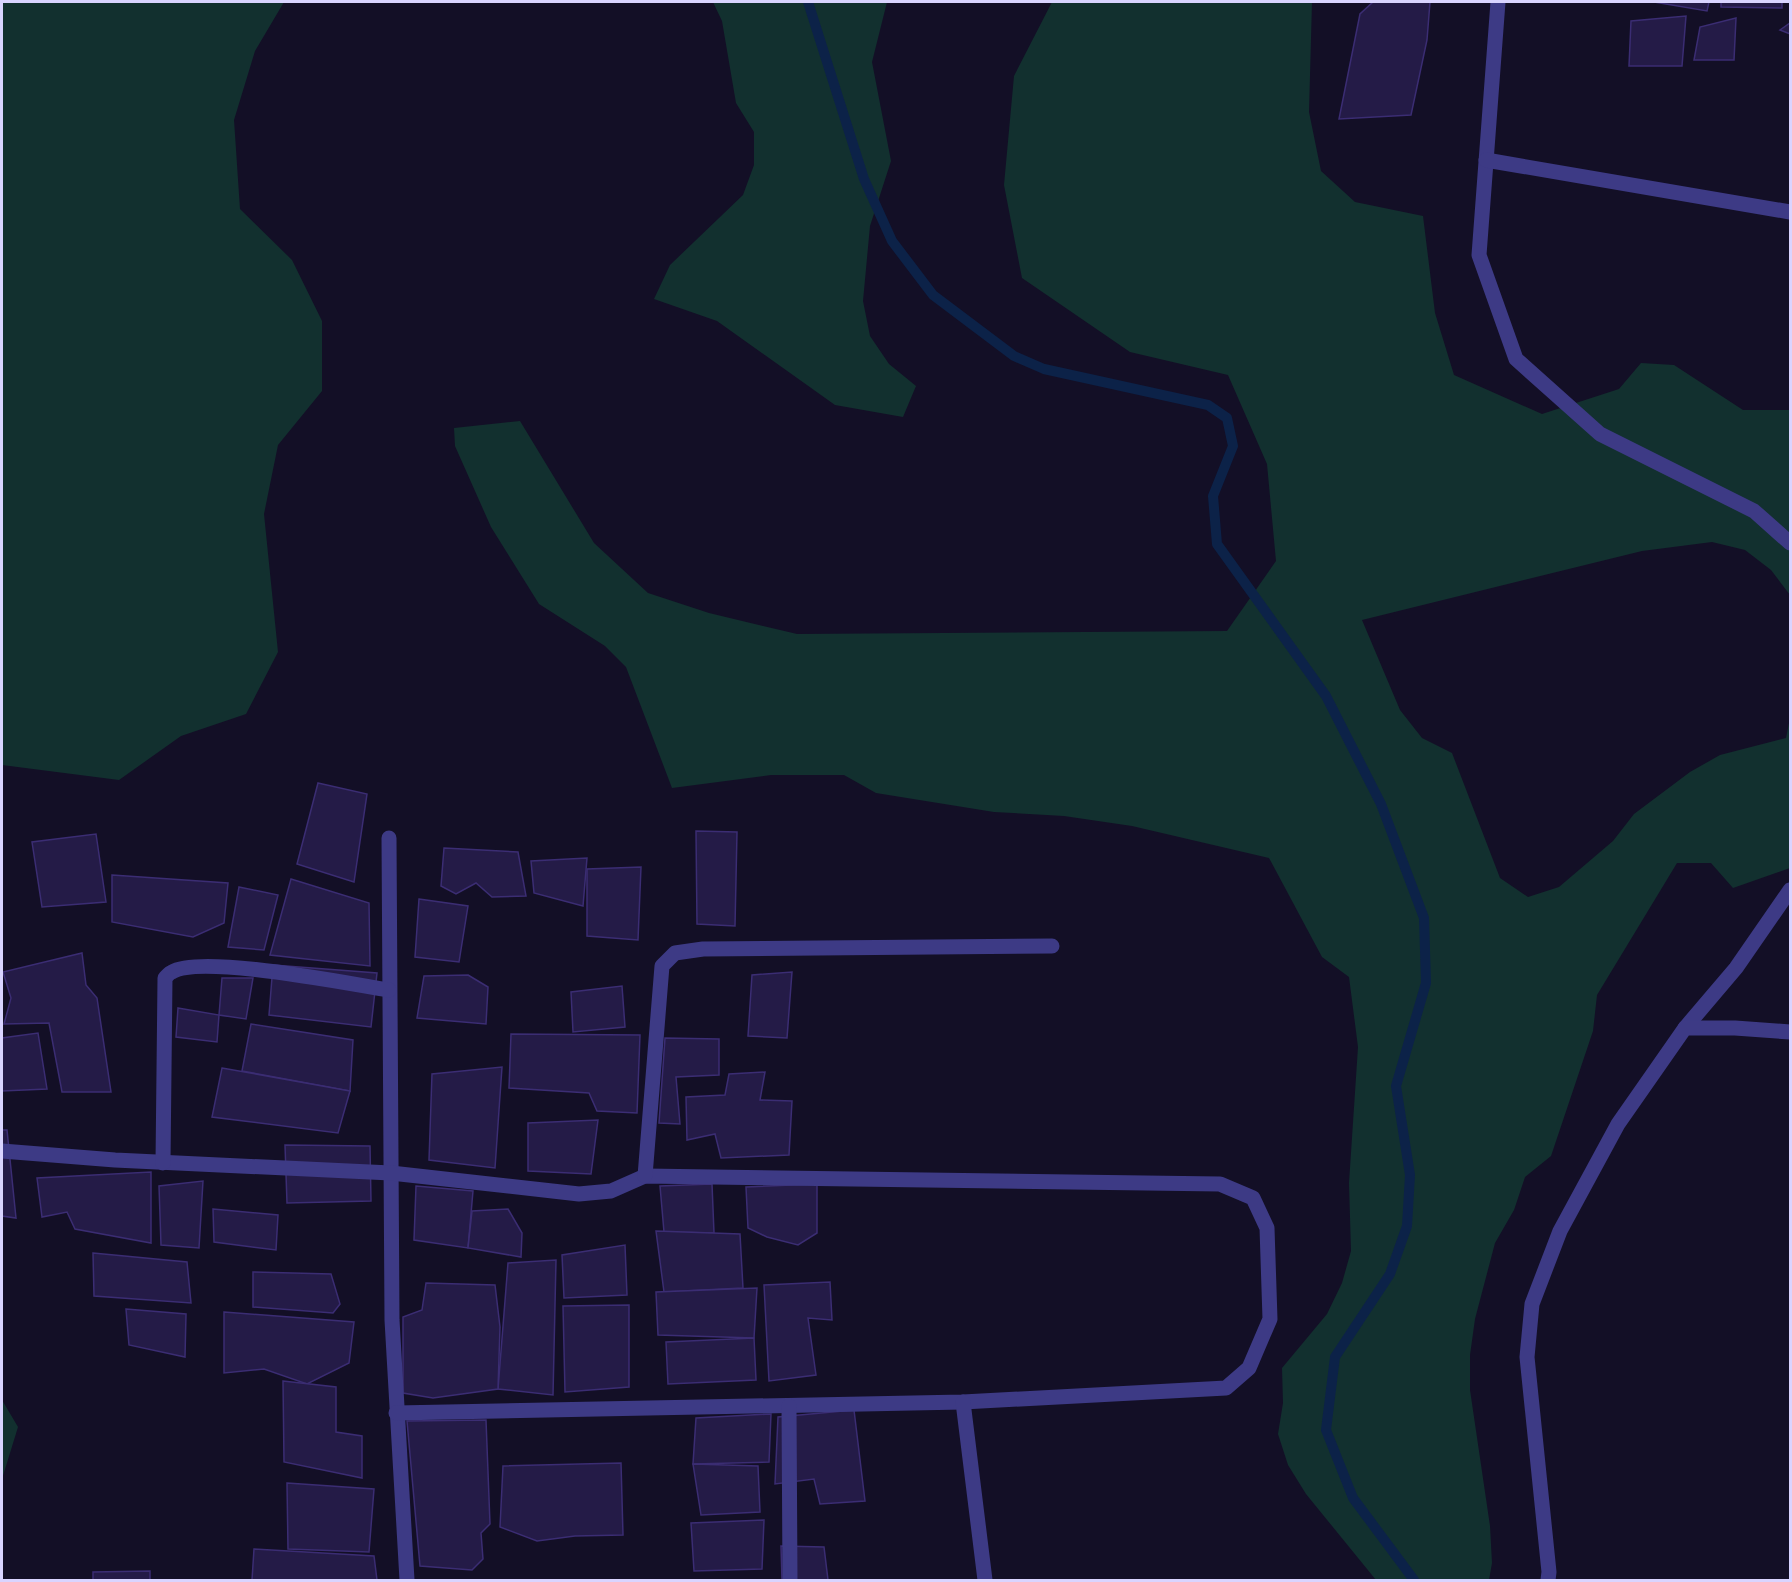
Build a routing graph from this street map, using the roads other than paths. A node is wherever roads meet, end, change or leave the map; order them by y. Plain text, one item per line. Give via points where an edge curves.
1 (1498, 2) edge
2 (1486, 160) junction
3 (1791, 212) edge
4 (1791, 543) edge
5 (389, 838) dead end
6 (1791, 890) edge
7 (1052, 946) dead end
8 (389, 990) junction
9 (1685, 1028) junction
10 (1791, 1032) edge
11 (2, 1151) edge
12 (164, 1163) junction
13 (391, 1173) junction
14 (645, 1176) junction
15 (963, 1402) junction
16 (789, 1406) junction
17 (396, 1413) junction
18 (407, 1581) edge
19 (790, 1581) edge
20 (985, 1581) edge
21 (1548, 1581) edge

1 - 2 street
2 - 3 street
2 - 4 street via 1479,255 1516,359 1600,434 1754,511
5 - 8 street
6 - 9 street via 1736,968
7 - 14 street via 703,949 675,953 662,966
8 - 12 street via 248,969 196,967 171,972 165,978
8 - 13 street
9 - 10 street
9 - 21 street via 1618,1124 1560,1231 1532,1304 1527,1357
11 - 12 street
12 - 13 street
13 - 14 street via 579,1194 611,1191
13 - 17 street
14 - 15 street via 1220,1184 1253,1198 1267,1228 1270,1319 1249,1368 1226,1388
15 - 16 street
15 - 20 street
16 - 17 street
16 - 19 street
17 - 18 street

